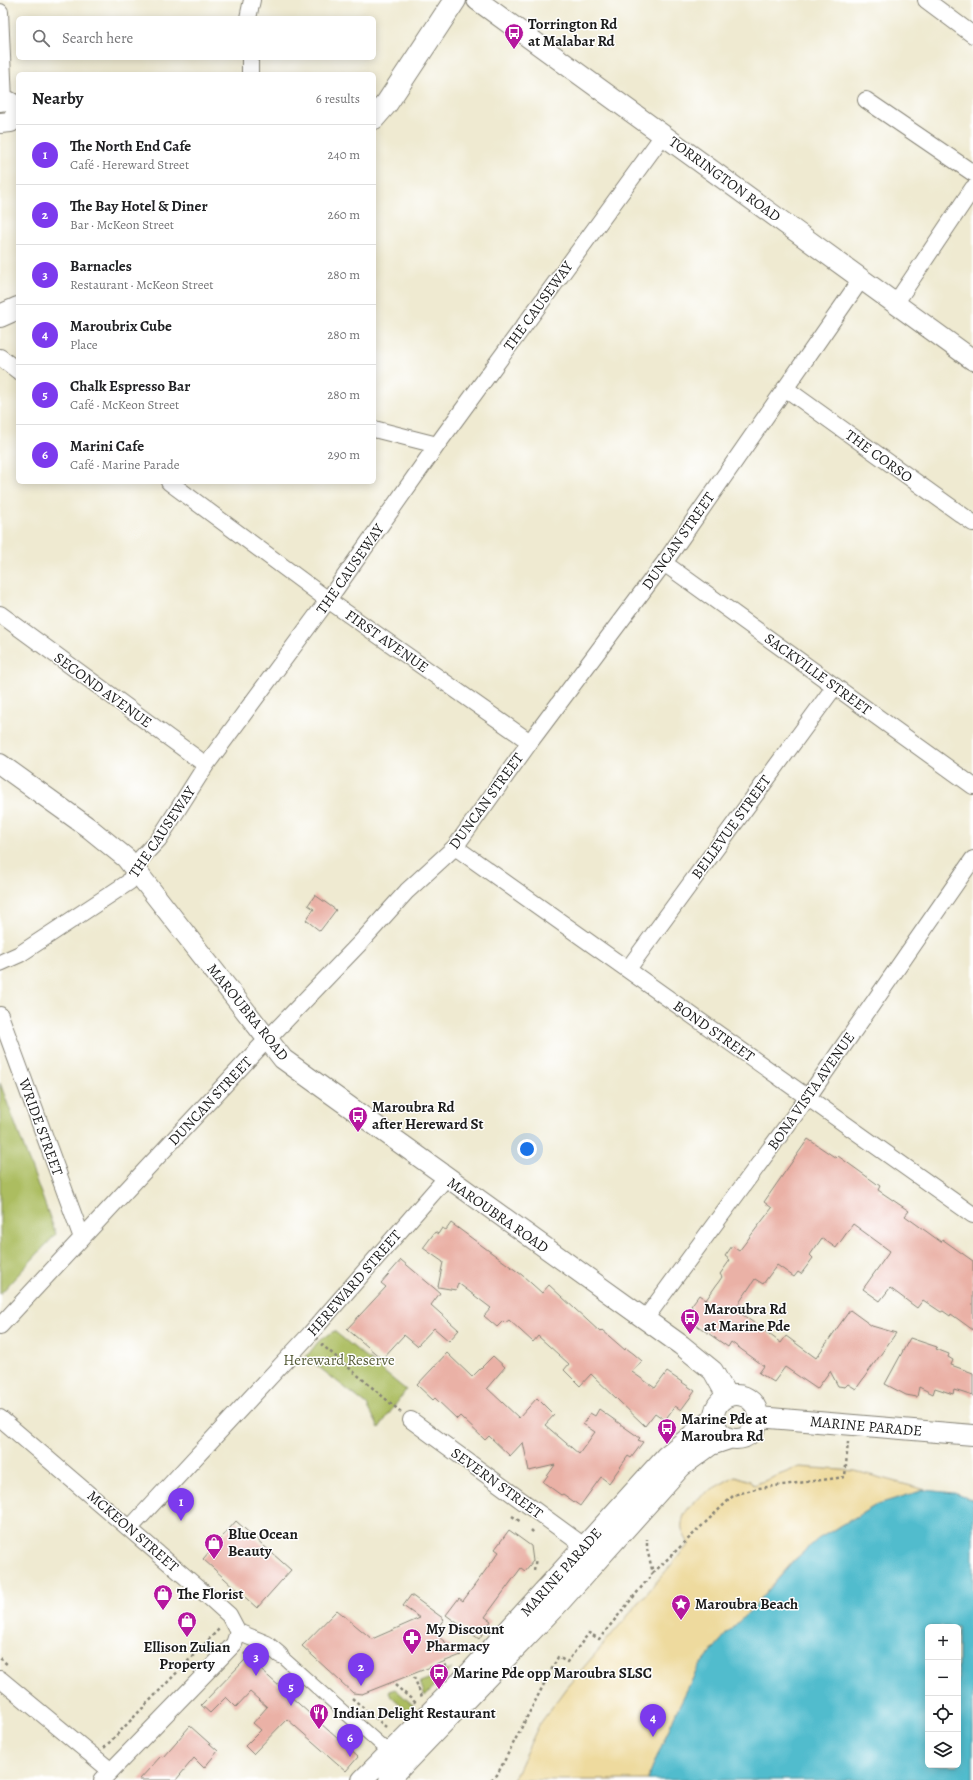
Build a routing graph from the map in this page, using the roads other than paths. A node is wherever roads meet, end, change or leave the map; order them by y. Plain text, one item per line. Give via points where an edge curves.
1 (252, 0) edge
2 (455, 0) edge
3 (477, 0) edge
4 (926, 0) edge
5 (0, 12) edge
6 (248, 16) edge
7 (973, 35) edge
8 (250, 60) edge
9 (250, 72) edge
10 (866, 100) dead end
11 (8, 110) edge
12 (376, 116) edge
13 (664, 134) junction
14 (973, 173) edge
15 (973, 188) edge
16 (862, 278) junction
17 (895, 304) junction
18 (16, 309) edge
19 (0, 316) edge
20 (0, 357) edge
21 (973, 360) edge
22 (16, 369) edge
23 (785, 388) junction
24 (376, 429) edge
25 (436, 444) junction
26 (172, 484) edge
27 (973, 523) edge
28 (664, 562) junction
29 (328, 600) junction
30 (0, 614) edge
31 (835, 686) junction
32 (530, 742) junction
33 (0, 764) edge
34 (206, 765) junction
35 (973, 786) edge
36 (455, 847) junction
37 (973, 859) edge
38 (136, 869) junction
39 (0, 963) edge
40 (628, 969) junction
41 (0, 1015) edge
42 (266, 1040) junction
43 (808, 1097) junction
44 (446, 1178) junction
45 (973, 1215) edge
46 (82, 1238) junction
47 (645, 1319) junction
48 (0, 1326) edge
49 (727, 1396) junction
50 (758, 1417) junction
51 (0, 1418) edge
52 (713, 1418) junction
53 (411, 1420) road end
54 (973, 1434) edge
55 (729, 1439) junction
56 (130, 1528) junction
57 (584, 1546) junction
58 (236, 1638) junction
59 (280, 1656) joint
60 (6, 1674) edge
61 (389, 1752) junction
62 (106, 1776) edge
63 (362, 1780) edge
64 (389, 1780) edge

1 - 6 street
2 - 12 main road
3 - 13 street, TORRINGTON ROAD
4 - 7 street
5 - 11 street
8 - 9 street
10 - 14 street
13 - 16 street, TORRINGTON ROAD
13 - 25 street, THE CAUSEWAY
15 - 17 street
16 - 17 street, TORRINGTON ROAD
16 - 23 street, DUNCAN STREET
17 - 21 street, TORRINGTON ROAD
18 - 19 main road
20 - 22 street
23 - 27 street, THE CORSO
23 - 28 street, DUNCAN STREET
24 - 25 street
25 - 29 street, THE CAUSEWAY
26 - 29 street, FIRST AVENUE
28 - 31 street, SACKVILLE STREET
28 - 32 street, DUNCAN STREET
29 - 32 street, FIRST AVENUE
29 - 34 street, THE CAUSEWAY
30 - 34 street, SECOND AVENUE
31 - 35 street, SACKVILLE STREET
31 - 40 street, BELLEVUE STREET
32 - 36 street, DUNCAN STREET
33 - 38 street, MAROUBRA ROAD via 107,841
34 - 38 street, THE CAUSEWAY via 159,839 142,857
36 - 40 street, BOND STREET
36 - 42 street, DUNCAN STREET via 407,891
37 - 43 street, BONA VISTA AVENUE
38 - 39 street, THE CAUSEWAY via 129,882 20,954
38 - 42 street, MAROUBRA ROAD
40 - 43 street, BOND STREET
41 - 46 street, WRIDE STREET
42 - 44 street, MAROUBRA ROAD via 283,1059
42 - 46 street, DUNCAN STREET
43 - 45 street, BOND STREET
43 - 47 street, BONA VISTA AVENUE
44 - 47 street, MAROUBRA ROAD
44 - 56 street, HEREWARD STREET via 310,1334
46 - 48 street, DUNCAN STREET
47 - 49 street, MAROUBRA ROAD via 713,1371
49 - 50 street via 742,1395 748,1398 754,1403
49 - 52 street via 716,1405
50 - 54 street, MARINE PARADE
50 - 55 street via 757,1424 749,1436 736,1440
51 - 56 street, MCKEON STREET
52 - 55 street via 718,1431
52 - 57 street, MARINE PARADE via 666,1456
53 - 57 street, SEVERN STREET
55 - 64 street, MARINE PARADE via 712,1445 681,1467 561,1601
56 - 58 street, MCKEON STREET via 229,1615
57 - 61 street, MARINE PARADE via 471,1671
58 - 59 street via 267,1644
58 - 62 street
59 - 61 street
60 - 62 street
61 - 63 street, MARINE PARADE

